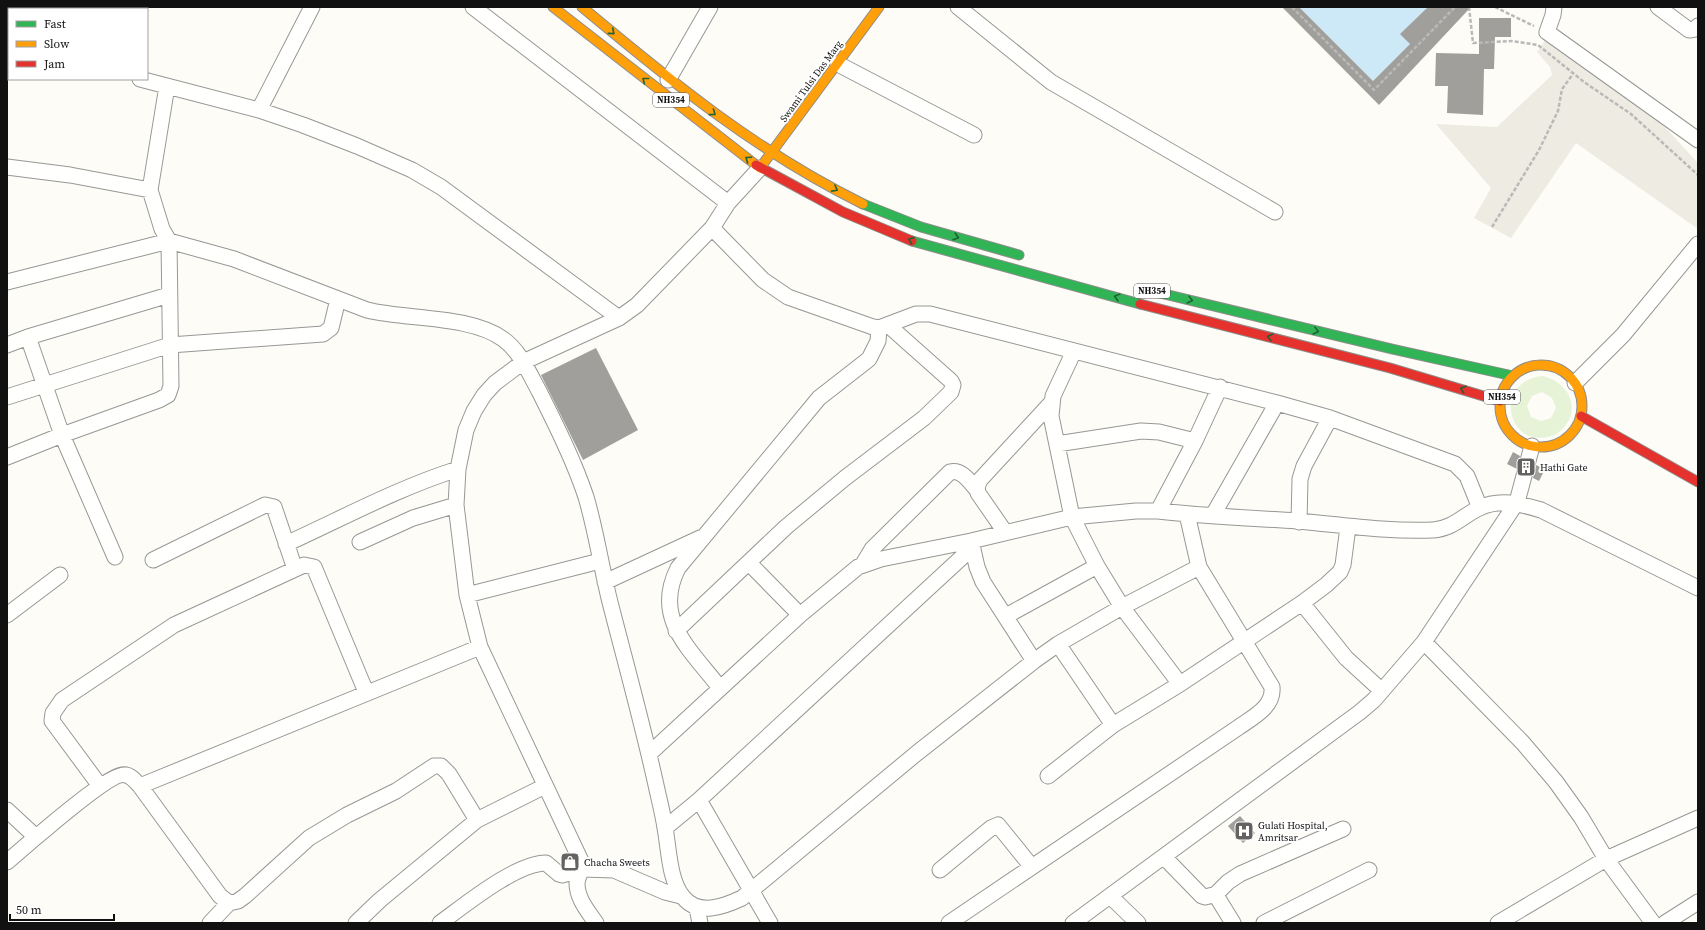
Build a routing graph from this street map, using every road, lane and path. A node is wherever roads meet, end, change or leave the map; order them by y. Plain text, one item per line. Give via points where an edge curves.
1 (312, 7) edge
2 (473, 7) edge
3 (553, 7) edge
4 (710, 7) edge
5 (879, 7) edge
6 (958, 7) edge
7 (1292, 7) edge
8 (1455, 7) edge
9 (1469, 7) edge
10 (1495, 7) edge
11 (1554, 7) edge
12 (1658, 7) edge
13 (589, 9) edge
14 (1698, 26) edge
15 (1547, 32) junction
16 (838, 64) junction
17 (1573, 74) junction
18 (144, 80) edge
19 (668, 80) junction
20 (167, 86) junction
21 (259, 110) junction
22 (974, 135) dead end
23 (1698, 140) edge
24 (771, 154) junction
25 (7, 167) edge
26 (760, 168) junction
27 (1698, 175) edge
28 (150, 190) junction
29 (728, 203) junction
30 (1275, 212) dead end
31 (1492, 227) dead end
32 (712, 228) junction
33 (169, 241) junction
34 (1698, 244) edge
35 (1028, 258) dead end
36 (7, 282) edge
37 (1143, 288) dead end
38 (169, 295) junction
39 (338, 299) junction
40 (619, 318) junction
41 (884, 326) junction
42 (28, 338) junction
43 (170, 344) junction
44 (7, 345) edge
45 (1074, 351) junction
46 (523, 362) junction
47 (1513, 376) junction
48 (1575, 383) junction
49 (44, 384) junction
50 (1220, 387) junction
51 (7, 397) edge
52 (1500, 401) junction
53 (1051, 403) junction
54 (1277, 403) junction
55 (1581, 416) junction
56 (1330, 418) junction
57 (62, 435) junction
58 (1195, 442) junction
59 (1057, 444) junction
60 (1532, 446) junction
61 (7, 457) edge
62 (458, 469) junction
63 (1698, 482) edge
64 (977, 490) junction
65 (1517, 502) junction
66 (456, 505) junction
67 (1480, 508) junction
68 (1158, 511) junction
69 (1187, 514) junction
70 (1213, 515) junction
71 (1072, 517) junction
72 (1299, 522) junction
73 (1348, 527) junction
74 (1004, 532) junction
75 (705, 536) junction
76 (360, 542) dead end
77 (286, 544) junction
78 (972, 544) junction
79 (115, 557) dead end
80 (153, 560) dead end
81 (600, 561) junction
82 (748, 564) junction
83 (863, 564) junction
84 (1097, 566) junction
85 (1199, 567) junction
86 (295, 569) junction
87 (60, 575) dead end
88 (605, 582) junction
89 (1698, 588) edge
90 (467, 595) junction
91 (1302, 603) junction
92 (1122, 607) junction
93 (7, 615) edge
94 (800, 615) junction
95 (1006, 616) junction
96 (676, 631) junction
97 (1245, 640) junction
98 (1424, 642) junction
99 (1058, 644) junction
100 (480, 647) junction
101 (1034, 661) junction
102 (1180, 684) junction
103 (720, 688) junction
104 (1382, 691) junction
105 (366, 692) junction
106 (1114, 725) junction
107 (649, 754) junction
108 (1048, 776) dead end
109 (100, 786) junction
110 (140, 786) junction
111 (545, 786) junction
112 (699, 800) junction
113 (7, 810) edge
114 (1698, 818) edge
115 (477, 820) junction
116 (665, 828) junction
117 (1343, 828) dead end
118 (36, 837) junction
119 (9, 856) edge
120 (1164, 856) junction
121 (1606, 859) junction
122 (1032, 867) junction
123 (582, 869) junction
124 (940, 870) dead end
125 (1369, 870) dead end
126 (751, 892) junction
127 (1215, 895) junction
128 (681, 896) junction
129 (1110, 896) junction
130 (1698, 902) edge
131 (229, 903) junction
132 (697, 908) junction
133 (210, 923) edge
134 (356, 923) edge
135 (440, 923) edge
136 (596, 923) edge
137 (700, 923) edge
138 (770, 923) edge
139 (949, 923) edge
140 (1073, 923) edge
141 (1138, 923) edge
142 (1233, 923) edge
143 (1264, 923) edge
144 (1498, 923) edge
145 (1653, 923) edge
146 (1665, 923) edge

1 - 21 street
2 - 29 street
26 -> 3 main road, NH354
4 - 19 street
5 - 16 main road, Swami Tulsi Das Marg
6 - 30 street via 1051,82
7 - 8 path via 1374,90
9 - 17 path via 1473,43 1512,41 1538,45
10 - 15 path
11 - 15 street
12 - 14 street via 1689,30
13 -> 19 main road, NH354
15 - 23 street
16 - 22 street
16 - 24 main road, Swami Tulsi Das Marg
17 - 27 path via 1631,114
17 - 31 path via 1562,89 1558,111 1539,150
18 - 20 street
19 -> 24 main road, NH354
20 - 21 street
20 - 28 street
21 - 40 street via 357,146 412,170 441,187
24 - 26 main road, Swami Tulsi Das Marg
24 -> 35 main road, NH354 via 863,204 939,232
25 - 28 street via 70,175
26 - 29 street
52 -> 26 main road, NH354 via 1378,364 914,242 843,212
28 - 33 street via 162,229
29 - 32 street
32 - 40 street via 638,305
32 - 41 street via 763,280 788,297 863,325
33 - 36 street
33 - 38 street
33 - 39 street via 234,259
34 - 48 street via 1623,335
37 -> 47 main road, NH354
38 - 42 street
38 - 43 street
39 - 43 street via 331,328 323,334
39 - 46 street via 383,314 466,324 492,333 511,346
40 - 46 street
41 - 45 street via 916,314 930,314
41 - 75 street via 869,359 819,398
41 - 82 street via 951,381 951,392 924,418 839,483
42 - 44 street
42 - 49 street
43 - 49 street
43 - 57 street via 171,386 168,395
45 - 50 street
45 - 53 street
46 - 62 street via 495,383 474,411 466,430
46 - 81 street via 548,408 579,478 592,520
47 - 48 main road, NH354 via 1525,368 1539,365 1553,367 1566,373
47 - 52 main road, NH354 via 1505,387
48 - 55 main road via 1582,404
49 - 51 street
49 - 57 street
50 - 54 street
50 - 58 street
52 - 60 main road, NH354 via 1504,424 1511,434 1520,442
53 - 59 street
53 - 64 street via 980,480
54 - 56 street
54 - 70 street
55 - 60 main road, NH354 via 1574,430 1562,441 1553,446
55 - 63 main road
56 - 67 street via 1455,464 1467,476
56 - 72 street via 1304,466 1300,479
57 - 61 street
57 - 79 street
58 - 59 street via 1159,432 1141,431
58 - 68 street
59 - 71 street
60 - 65 street
62 - 66 street
62 - 77 street via 388,495
64 - 74 street
64 - 83 street via 963,475 950,472 872,549
65 - 67 street
65 - 89 street via 1541,510
65 - 98 street
66 - 76 street via 420,516
66 - 90 street
67 - 73 street via 1456,524 1434,530
68 - 69 street
68 - 71 street
69 - 70 street
69 - 85 street
70 - 72 street
71 - 74 street
71 - 84 street
72 - 73 street
73 - 91 street via 1344,565 1340,572
74 - 78 street
75 - 88 street
75 - 96 street via 678,568 670,582 668,600
77 - 80 street via 274,507 266,505
77 - 86 street
78 - 83 street
78 - 95 street via 983,582
78 - 112 street
81 - 88 street
81 - 90 street
82 - 94 street
82 - 96 street
83 - 94 street
84 - 92 street
84 - 95 street
85 - 92 street
85 - 97 street
86 - 105 street via 304,565 314,567
86 - 109 street via 174,625 62,700 53,713 52,721
87 - 93 street
88 - 107 street
90 - 100 street
91 - 97 street
91 - 104 street via 1346,658
92 - 99 street
92 - 102 street
94 - 103 street
95 - 101 street
96 - 103 street
97 - 102 street
97 - 122 street via 1272,687 1269,703 1239,727
98 - 104 street
98 - 121 street via 1523,743 1556,782
99 - 101 street
99 - 106 street
100 - 105 street
100 - 111 street
101 - 126 street via 917,753
102 - 106 street
103 - 107 street
104 - 120 street via 1360,712
105 - 110 street
106 - 108 street
107 - 116 street
109 - 110 street via 117,775 126,775
109 - 118 street
110 - 131 street via 220,896
111 - 115 street
111 - 123 street via 581,861
112 - 116 street
112 - 126 street
113 - 118 street
114 - 121 street
115 - 131 street via 449,774 441,766 434,766 396,791 347,815 309,838 245,896
115 - 134 street
116 - 128 street via 673,876
117 - 127 street via 1240,874
118 - 119 street
120 - 127 street via 1202,896
120 - 129 street
121 - 144 street
121 - 145 street
122 - 124 street via 998,825
122 - 139 street
123 - 128 street via 614,870 665,892
123 - 135 street via 558,874 546,863 524,869 509,876
123 - 136 street via 577,881 579,896
125 - 143 street
126 - 132 street via 729,904
126 - 138 street
127 - 142 street
128 - 132 street
129 - 140 street
129 - 141 street
130 - 146 street
131 - 133 street
132 - 137 street

